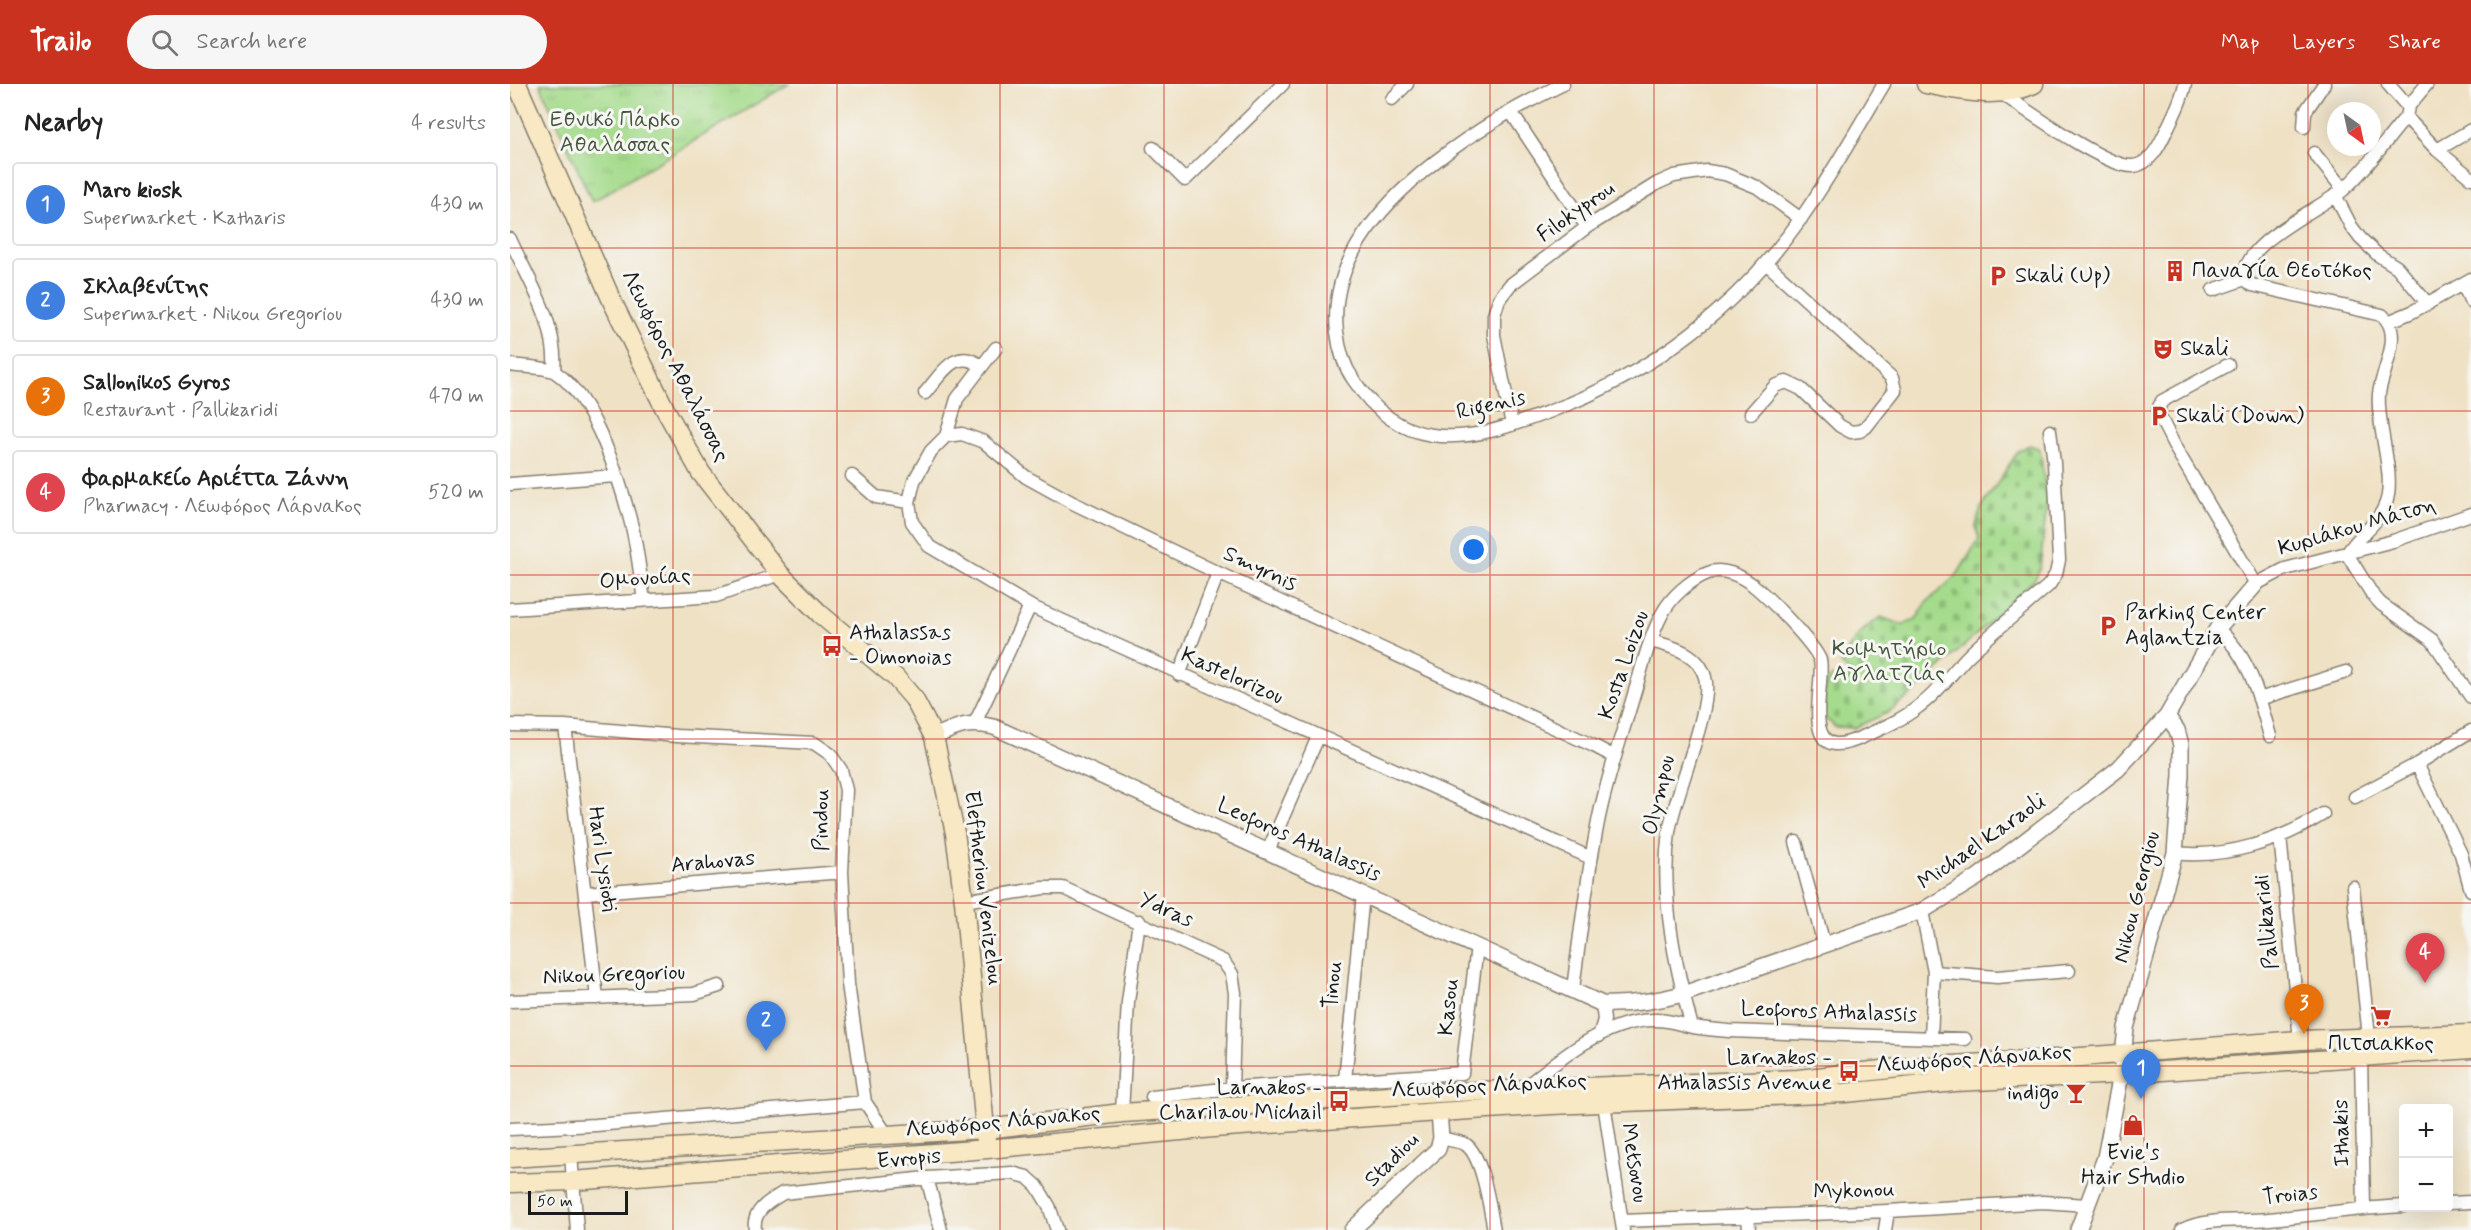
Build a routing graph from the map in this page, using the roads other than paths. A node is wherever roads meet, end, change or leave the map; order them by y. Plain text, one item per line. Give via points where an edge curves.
1 (517, 84) edge
2 (1283, 84) edge
3 (1407, 84) edge
4 (1563, 84) edge
5 (1884, 84) edge
6 (1926, 84) edge
7 (2034, 84) edge
8 (2185, 84) edge
9 (2324, 84) edge
10 (2388, 84) edge
11 (2427, 84) edge
12 (2001, 93) junction
13 (1392, 99) dead end
14 (1511, 112) junction
15 (2407, 112) junction
16 (2304, 126) dead end
17 (2471, 130) edge
18 (1153, 148) dead end
19 (2437, 150) junction
20 (2314, 153) dead end
21 (2471, 178) edge
22 (2339, 192) junction
23 (1801, 219) junction
24 (1587, 227) junction
25 (510, 239) edge
26 (1766, 262) junction
27 (2245, 279) junction
28 (2467, 281) edge
29 (2213, 290) dead end
30 (2471, 302) edge
31 (2428, 304) junction
32 (2388, 322) junction
33 (996, 348) dead end
34 (2228, 364) dead end
35 (510, 365) edge
36 (981, 366) junction
37 (554, 371) junction
38 (925, 393) dead end
39 (1751, 413) dead end
40 (1512, 425) junction
41 (2050, 430) dead end
42 (946, 436) junction
43 (616, 476) junction
44 (852, 476) dead end
45 (510, 484) edge
46 (909, 502) junction
47 (2471, 514) edge
48 (2347, 554) junction
49 (1218, 573) junction
50 (780, 574) junction
51 (2256, 584) junction
52 (644, 600) junction
53 (1030, 606) junction
54 (510, 609) edge
55 (2217, 629) junction
56 (1651, 641) junction
57 (872, 656) joint
58 (2346, 672) dead end
59 (1179, 675) junction
60 (2471, 698) edge
61 (2259, 699) junction
62 (2167, 716) junction
63 (975, 723) junction
64 (510, 725) edge
65 (565, 726) junction
66 (2471, 731) edge
67 (2270, 736) dead end
68 (934, 737) junction
69 (1318, 737) junction
70 (1615, 758) junction
71 (2417, 764) junction
72 (2355, 797) dead end
73 (2323, 814) dead end
74 (2280, 836) junction
75 (1796, 842) dead end
76 (1268, 851) junction
77 (2175, 853) junction
78 (1591, 858) junction
79 (842, 872) junction
80 (2354, 887) dead end
81 (2471, 890) edge
82 (586, 893) junction
83 (1364, 894) junction
84 (964, 901) junction
85 (1922, 910) junction
86 (1139, 921) junction
87 (1824, 944) junction
88 (1477, 945) junction
89 (2069, 971) dead end
90 (1934, 972) junction
91 (719, 986) dead end
92 (1573, 989) junction
93 (1683, 994) junction
94 (597, 998) junction
95 (510, 1000) edge
96 (1602, 1004) junction
97 (1692, 1027) junction
98 (2471, 1034) edge
99 (1599, 1036) junction
100 (2369, 1037) junction
101 (1931, 1038) junction
102 (1965, 1039) dead end
103 (2301, 1040) junction
104 (2471, 1049) edge
105 (2122, 1054) junction
106 (2361, 1056) junction
107 (2121, 1074) junction
108 (1345, 1080) junction
109 (1232, 1088) junction
110 (1520, 1091) junction
111 (1152, 1097) dead end
112 (865, 1102) junction
113 (1604, 1103) junction
114 (1439, 1112) junction
115 (1122, 1113) junction
116 (510, 1129) edge
117 (986, 1129) junction
118 (886, 1135) junction
119 (1441, 1138) junction
120 (987, 1149) junction
121 (571, 1155) junction
122 (510, 1158) edge
123 (927, 1178) junction
124 (572, 1181) junction
125 (510, 1183) edge
126 (2471, 1202) edge
127 (2453, 1203) edge
128 (2087, 1205) junction
129 (2399, 1206) edge
130 (2364, 1208) junction
131 (1888, 1211) junction
132 (1748, 1215) junction
133 (2267, 1225) edge
134 (1622, 1226) edge
135 (577, 1230) edge
136 (755, 1230) edge
137 (941, 1230) edge
138 (1057, 1230) edge
139 (1352, 1230) edge
140 (1494, 1230) edge
141 (1749, 1230) edge
142 (1885, 1230) edge
143 (2078, 1230) edge
144 (2182, 1230) edge

1 - 50 main road, Λεωφόρος Αθαλάσσας via 612,301 680,438 701,473
2 - 18 street via 1185,180
3 - 13 street
4 - 14 street, Rigenis
5 - 23 street, Rigenis
6 - 12 main road via 1959,91
7 - 12 main road
8 - 12 street via 2161,142 2149,159 2134,166 2106,159
9 - 16 street via 2305,112
10 - 15 street
11 - 15 street
14 - 24 street
14 - 40 street, Rigenis via 1424,169 1402,190 1377,218 1351,258 1335,305 1339,345 1349,374 1370,402 1394,422 1429,435 1447,436 1474,435
15 - 19 street
15 - 22 street via 2376,154
17 - 19 street
19 - 21 street
20 - 22 street
22 - 27 street via 2270,238 2246,268
22 - 31 street via 2351,226 2360,238 2397,267
23 - 24 street, Filokyprou via 1757,187 1707,171 1658,183
23 - 26 street, Rigenis
24 - 40 street, Filokyprou via 1510,285 1499,299 1494,335
25 - 37 street via 549,324 556,350
26 - 39 street via 1892,378 1895,390 1866,428 1857,432 1846,430 1801,389 1786,382 1775,386
26 - 40 street, Rigenis via 1718,312 1666,352 1612,385
27 - 29 street
27 - 32 street via 2252,285 2382,315
28 - 30 street
28 - 31 street
31 - 32 street
32 - 48 street via 2391,339 2378,407 2388,492 2370,528
33 - 36 street
34 - 51 street via 2162,401 2158,415
35 - 37 street
36 - 38 street via 972,359 953,361
36 - 42 street via 957,399
37 - 43 street via 592,415
41 - 56 street, Kosta Loizou via 2059,539 2056,574 1938,690 1894,723 1850,742 1836,744 1824,738 1818,707 1822,671 1811,643 1752,585 1731,573 1707,573 1682,590 1662,614
42 - 46 street via 931,451 914,481
42 - 49 street, Smyrnis via 962,434 984,442 1026,477
43 - 45 street
43 - 52 street via 633,528
44 - 46 street via 876,497
46 - 53 street, Kastelorizou via 912,522 929,546
47 - 48 street, Κυριάκου Μάτση
48 - 51 street, Κυριάκου Μάτση via 2285,569
48 - 60 street via 2381,604 2432,640
49 - 59 street
49 - 70 street, Smyrnis
50 - 52 street, Ομονοίας via 716,596
50 - 57 main road, Λεωφόρος Αθαλάσσας via 820,614
51 - 55 street, Michael Karaoli
52 - 54 street, Ομονοίας
53 - 59 street, Kastelorizou
53 - 63 street
55 - 61 street via 2244,662
55 - 62 street, Michael Karaoli
56 - 70 street, Kosta Loizou
56 - 93 street, Olympou via 1686,652 1706,678 1702,716 1668,834 1668,900
57 - 68 main road, Eleftheriou Venizelou via 914,699
58 - 61 street
59 - 69 street, Kastelorizou
61 - 67 street
62 - 77 street, Nikou Georgiou via 2181,745
62 - 85 street, Michael Karaoli via 2118,769 2059,817 1978,877
63 - 68 street
63 - 76 street, Leoforos Athalassis via 994,726
64 - 65 street, Pindou
65 - 79 street, Pindou via 814,743 830,753 841,770 846,790
65 - 82 street, Hari Lysioti
66 - 71 street
68 - 84 main road, Eleftheriou Venizelou via 955,833
69 - 76 street
69 - 78 street, Kastelorizou
70 - 78 street, Kosta Loizou
71 - 72 street
71 - 81 street via 2461,854
73 - 74 street
74 - 77 street via 2226,851
74 - 103 street, Pallikaridi
75 - 87 street
76 - 83 street, Leoforos Athalassis
77 - 105 street, Nikou Georgiou
78 - 92 street, Kosta Loizou
79 - 82 street, Arahovas
79 - 112 street, Pindou via 848,984
80 - 100 street
82 - 94 street, Hari Lysioti
83 - 88 street, Leoforos Athalassis
83 - 108 street, Tinou
84 - 86 street, Ydras via 1063,888
84 - 117 main road, Eleftheriou Venizelou
85 - 87 street, Michael Karaoli
85 - 90 street
86 - 109 street, Ydras via 1215,956 1229,967 1235,993
86 - 115 street via 1128,1002
87 - 93 street, Michael Karaoli
88 - 92 street, Leoforos Athalassis
88 - 108 street, Kasou via 1462,1073
89 - 90 street via 1998,976
90 - 101 street
91 - 94 street, Nikou Gregoriou via 694,994
92 - 96 street, Leoforos Athalassis
93 - 96 street, Michael Karaoli via 1635,1003
93 - 97 street, Olympou
94 - 95 street, Nikou Gregoriou
96 - 99 street via 1604,1020
97 - 99 street via 1673,1021 1640,1021
97 - 101 street, Leoforos Athalassis
98 - 100 main road, Λεωφόρος Λάρνακος
99 - 110 street
100 - 103 main road, Λεωφόρος Λάρνακος
101 - 102 street, Leoforos Athalassis
103 - 105 main road, Λεωφόρος Λάρνακος
104 - 106 main road, Λεωφόρος Λάρνακος
105 - 107 street, Nikou Georgiou
105 - 110 main road, Λεωφόρος Λάρνακος via 1798,1078
106 - 107 main road, Λεωφόρος Λάρνακος
106 - 130 street, Ithakis
107 - 113 main road, Λεωφόρος Λάρνακος via 1955,1082 1845,1093
107 - 128 street, Nikou Georgiou via 2105,1158
108 - 109 street
109 - 111 street
110 - 115 main road, Λεωφόρος Λάρνακος
112 - 116 street
112 - 118 street, Pindou
113 - 114 main road, Λεωφόρος Λάρνακος
113 - 134 street, Metsovou
114 - 119 street, Stadiou
114 - 120 main road, Λεωφόρος Λάρνακος
115 - 117 main road, Λεωφόρος Λάρνακος
117 - 118 main road, Λεωφόρος Λάρνακος
117 - 120 main road, Eleftheriou Venizelou
118 - 121 main road, Λεωφόρος Λάρνακος
119 - 139 street, Stadiou via 1438,1149
119 - 140 street via 1466,1145 1474,1156
120 - 124 main road, Λεωφόρος Λάρνακος
121 - 122 main road, Λεωφόρος Λάρνακος
121 - 124 street
123 - 136 street, Evropis via 783,1193 762,1206
123 - 137 street
123 - 138 street, Evropis via 1012,1173 1027,1177 1049,1206
124 - 125 main road, Λεωφόρος Λάρνακος
124 - 135 street
126 - 127 street
128 - 131 street, Mykonou via 2043,1202
128 - 143 street, Nikou Georgiou
129 - 130 street, Troias
130 - 133 street, Troias
131 - 132 street, Mykonou
131 - 142 street
132 - 134 street, Mykonou
132 - 141 street
133 - 144 street, Troias via 2193,1224

